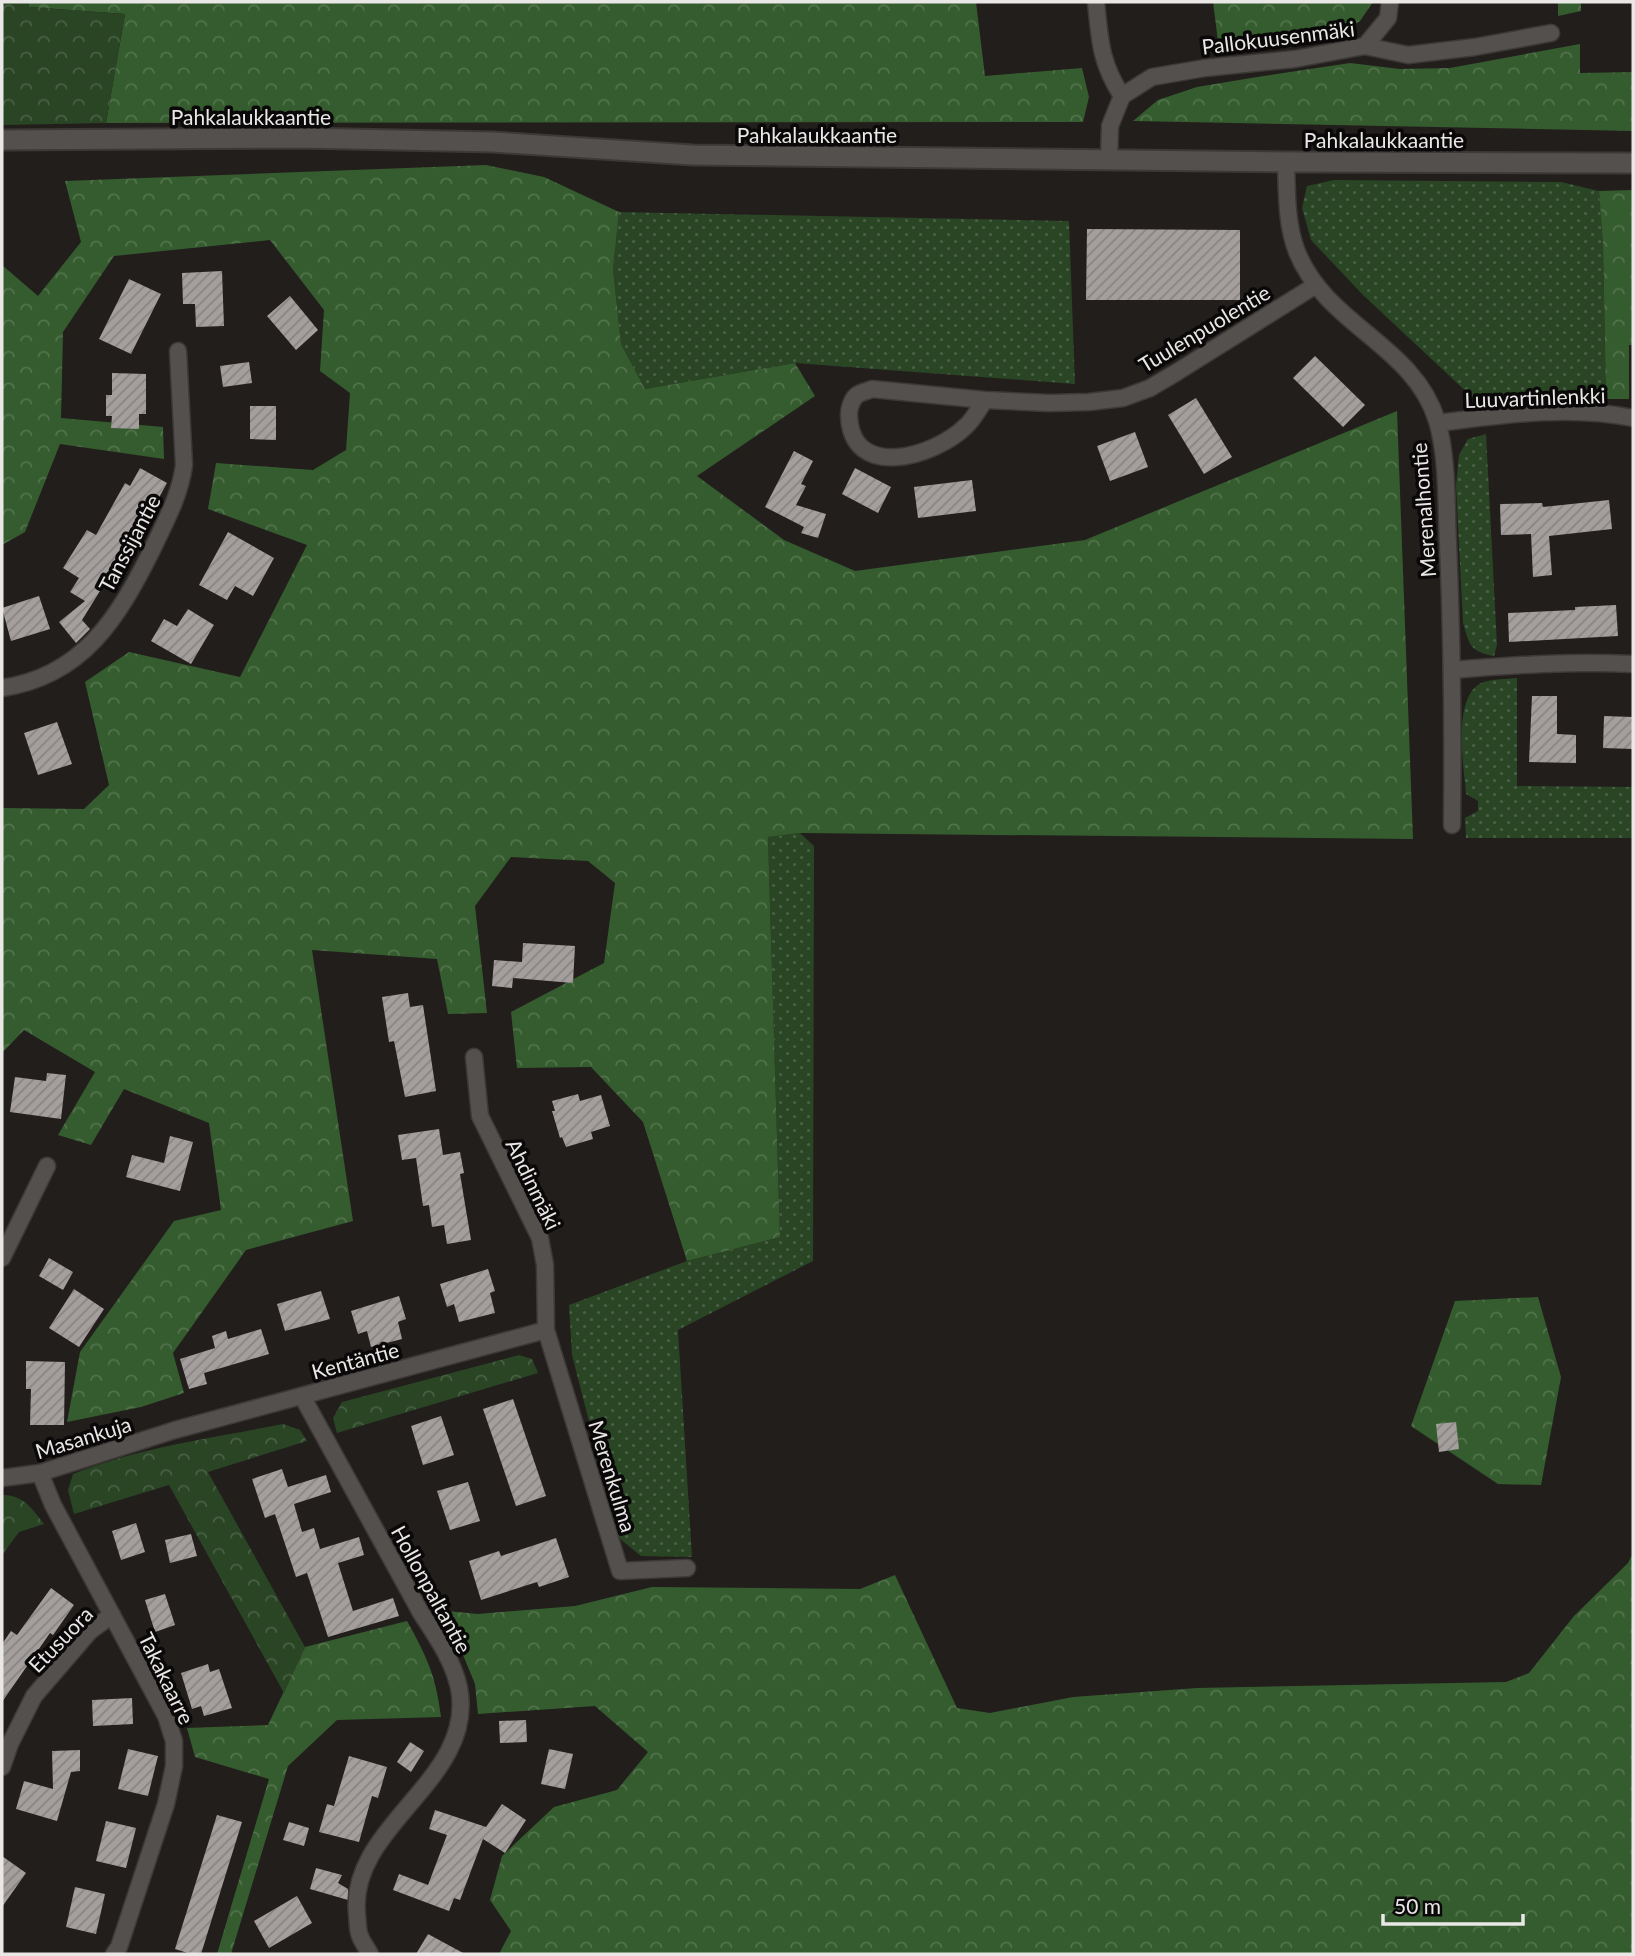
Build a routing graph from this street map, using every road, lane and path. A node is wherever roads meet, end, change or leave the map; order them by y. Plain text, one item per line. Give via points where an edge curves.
1 (1096, 2) edge
2 (1390, 2) edge
3 (1550, 33) dead end
4 (1365, 46) junction
5 (1122, 96) junction
6 (2, 140) edge
7 (1109, 159) junction
8 (1286, 162) junction
9 (1633, 163) edge
10 (1316, 285) junction
11 (178, 351) dead end
12 (985, 400) junction
13 (1633, 418) edge
14 (1438, 423) junction
15 (1633, 664) edge
16 (1453, 670) junction
17 (2, 688) edge
18 (1452, 825) dead end
19 (474, 1057) dead end
20 (47, 1166) dead end
21 (2, 1258) edge
22 (546, 1330) junction
23 (302, 1396) junction
24 (175, 1430) joint
25 (40, 1473) junction
26 (2, 1478) edge
27 (687, 1568) dead end
28 (112, 1615) junction
29 (2, 1767) edge
30 (114, 1954) edge
31 (370, 1954) edge

1 - 5 street via 1108,75
2 - 4 street via 1388,18
3 - 4 street, Pallokuusenmäki via 1408,55
4 - 5 street, Pallokuusenmäki via 1152,77
5 - 7 street via 1110,126
6 - 7 street, Pahkalaukkaantie via 302,138 493,142 693,155
7 - 8 street, Pahkalaukkaantie
8 - 9 street, Pahkalaukkaantie
8 - 10 street, Merenalhontie via 1288,212 1297,251
10 - 12 street, Tuulenpuolentie via 1150,388 1123,398
10 - 14 street, Merenalhontie via 1336,309 1396,357 1429,400
11 - 17 street, Tanssijantie via 182,482 136,582 107,628 78,657 24,685
12 - 12 street, Tuulenpuolentie via 873,389 856,395 849,407 849,427 859,446 874,455 913,456 934,449 966,426
13 - 14 street, Luuvartinlenkki via 1539,414
14 - 16 street, Merenalhontie
15 - 16 street via 1538,663
16 - 18 street, Merenalhontie
19 - 22 street, Ahdinmäki via 480,1116 540,1238
20 - 21 street
22 - 23 street, Kentäntie
22 - 27 street, Merenkulma via 620,1571
23 - 24 street, Kentäntie
23 - 31 street, Hollonpaltantie via 442,1646 459,1691 456,1734 441,1763 375,1849 363,1872 356,1909 359,1934
24 - 25 street, Masankuja
25 - 26 street, Masankuja
25 - 28 street, Takakaarre
28 - 29 street, Etusuora via 90,1631 34,1696
28 - 30 street, Takakaarre via 166,1716 174,1741 166,1804

